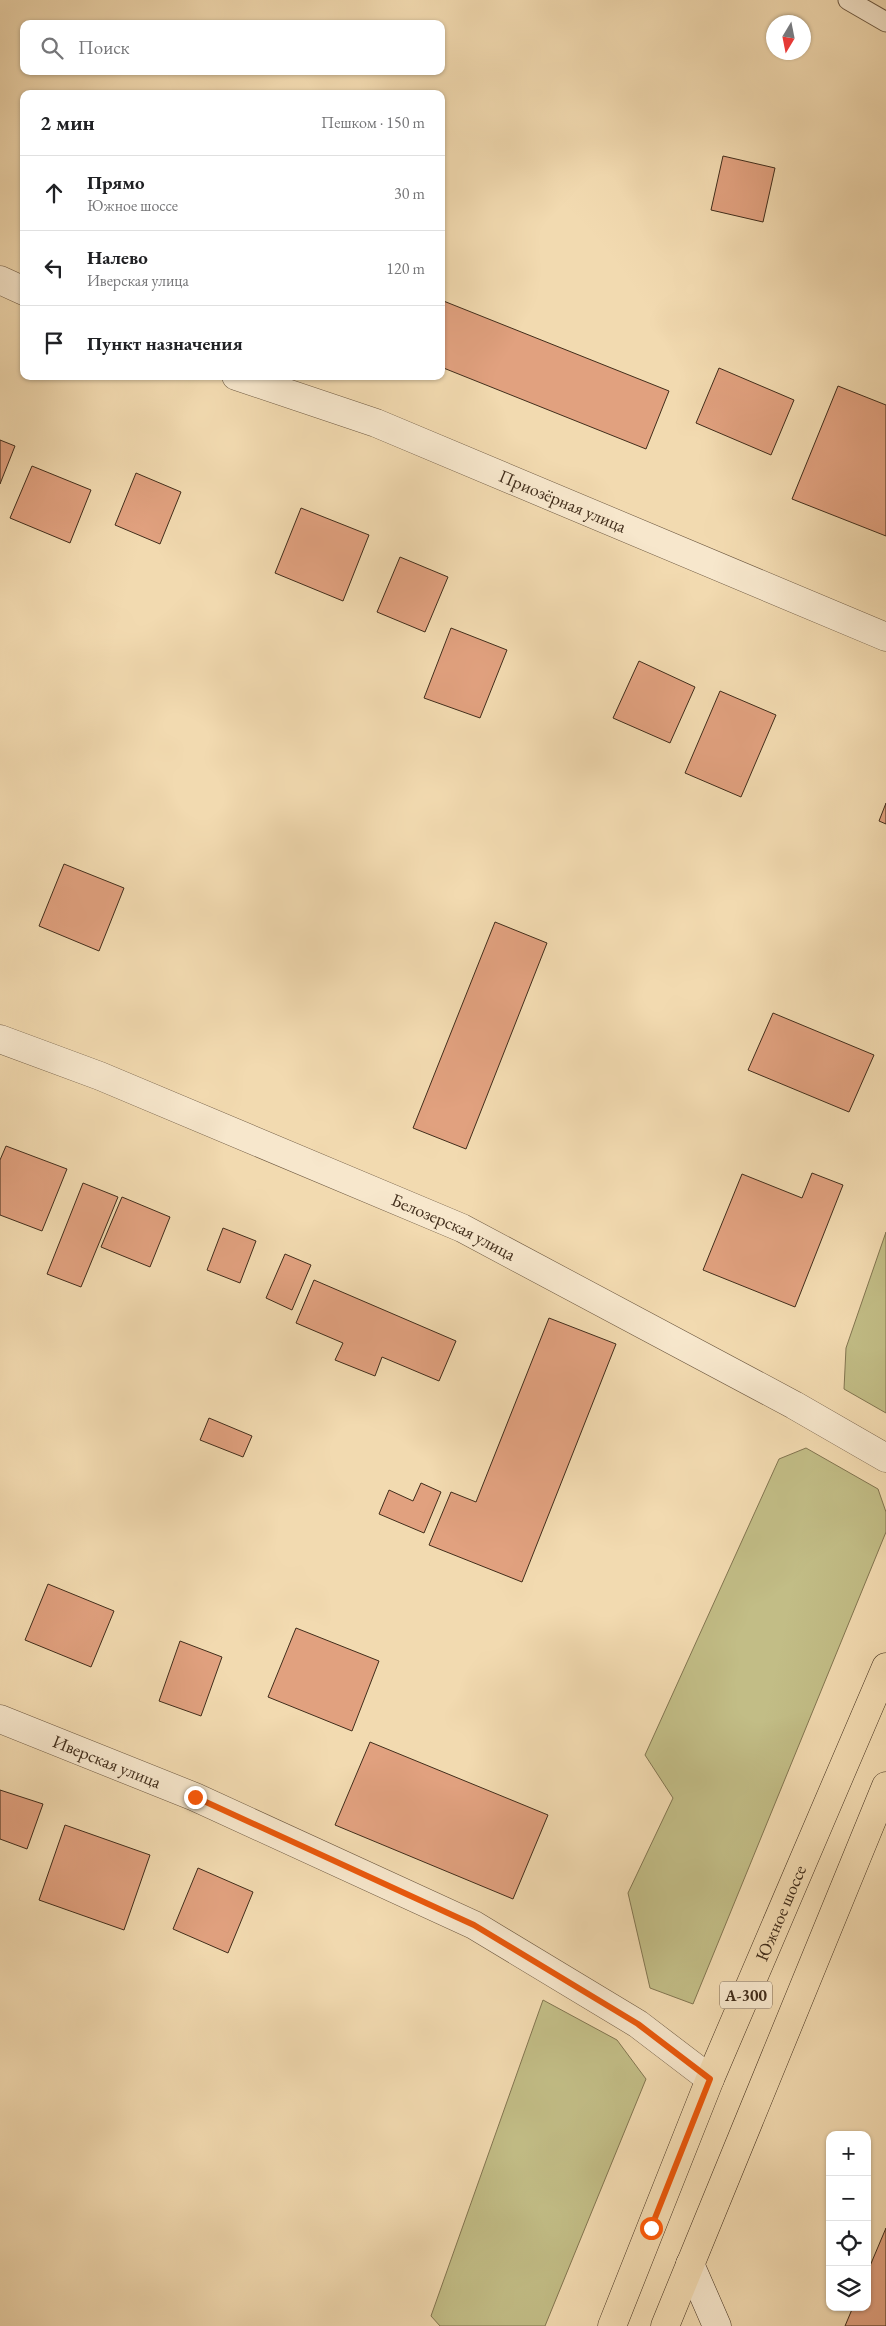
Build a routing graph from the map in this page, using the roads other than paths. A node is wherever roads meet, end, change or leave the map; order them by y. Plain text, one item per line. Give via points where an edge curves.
1 (848, 0) edge
2 (886, 22) edge
3 (0, 280) edge
4 (20, 288) edge
5 (248, 380) edge
6 (886, 637) edge
7 (0, 1039) edge
8 (886, 1458) edge
9 (886, 1667) edge
10 (0, 1719) edge
11 (886, 1786) edge
12 (710, 2079) junction
13 (690, 2264) junction
14 (612, 2326) edge
15 (665, 2326) edge
16 (717, 2326) edge

1 - 2 lane
3 - 4 street
5 - 6 street, Приозёрная улица via 376,423
7 - 8 street, Белозерская улица via 100,1076 462,1228 794,1405
9 - 12 main road, Южное шоссе / А-300
10 - 12 street, Иверская улица via 195,1797 474,1925 638,2024
11 - 13 main road, А-300
12 - 14 main road, Южное шоссе / А-300
13 - 15 main road, А-300
13 - 16 street

